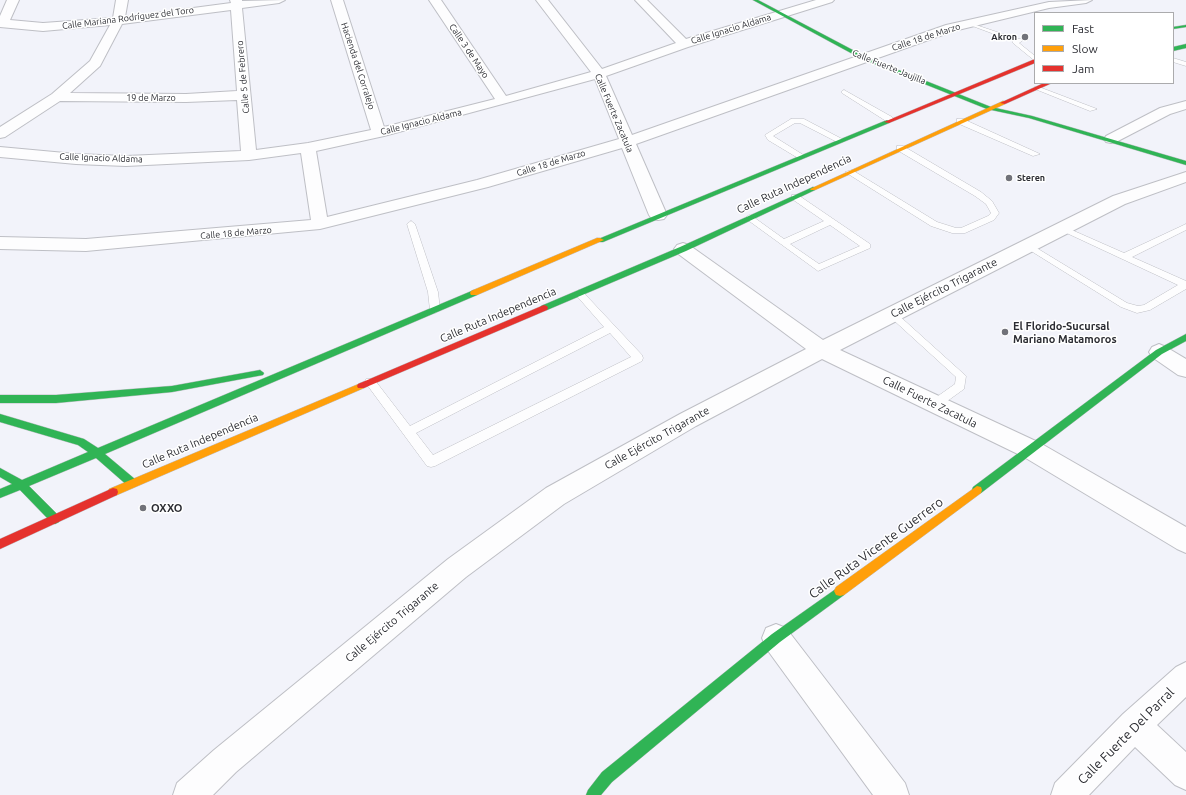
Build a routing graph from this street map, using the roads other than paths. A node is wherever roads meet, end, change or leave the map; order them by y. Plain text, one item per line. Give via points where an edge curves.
1 (13, 0) edge
2 (122, 0) edge
3 (279, 0) edge
4 (337, 0) edge
5 (435, 0) edge
6 (542, 0) edge
7 (641, 0) edge
8 (755, 0) edge
9 (828, 0) edge
10 (1086, 0) edge
11 (236, 2) edge
12 (787, 9) junction
13 (810, 16) dead end
14 (118, 21) junction
15 (969, 23) junction
16 (1, 24) edge
17 (1186, 26) edge
18 (1174, 28) edge
19 (684, 44) junction
20 (871, 44) dead end
21 (1186, 46) edge
22 (1174, 49) edge
23 (884, 50) junction
24 (898, 56) dead end
25 (864, 58) junction
26 (1034, 59) edge
27 (1034, 60) edge
28 (1174, 60) edge
29 (1186, 64) edge
30 (599, 74) junction
31 (957, 81) dead end
32 (1046, 84) edge
33 (970, 86) junction
34 (1036, 88) junction
35 (844, 92) dead end
36 (954, 92) junction
37 (245, 95) junction
38 (57, 97) junction
39 (503, 101) junction
40 (1003, 102) junction
41 (1186, 105) edge
42 (989, 108) junction
43 (1093, 109) dead end
44 (1030, 117) junction
45 (889, 119) junction
46 (960, 120) junction
47 (379, 133) junction
48 (0, 134) edge
49 (1111, 139) junction
50 (840, 140) junction
51 (626, 142) junction
52 (308, 148) junction
53 (900, 148) junction
54 (0, 152) edge
55 (249, 154) junction
56 (1036, 154) dead end
57 (801, 156) junction
58 (849, 172) junction
59 (1185, 175) edge
60 (795, 197) junction
61 (658, 215) junction
62 (750, 218) junction
63 (830, 221) junction
64 (320, 224) junction
65 (411, 224) dead end
66 (1186, 227) edge
67 (1062, 229) junction
68 (0, 243) edge
69 (784, 243) junction
70 (1027, 246) junction
71 (683, 249) junction
72 (1124, 257) junction
73 (1186, 285) edge
74 (579, 293) junction
75 (435, 310) junction
76 (892, 314) junction
77 (611, 328) junction
78 (1186, 337) edge
79 (822, 350) junction
80 (1159, 352) junction
81 (334, 353) junction
82 (1186, 369) edge
83 (370, 382) junction
84 (0, 399) edge
85 (935, 404) junction
86 (0, 418) edge
87 (408, 432) junction
88 (1032, 450) junction
89 (97, 453) junction
90 (0, 472) edge
91 (132, 483) junction
92 (21, 485) junction
93 (0, 494) edge
94 (55, 519) junction
95 (1186, 541) edge
96 (0, 544) edge
97 (776, 638) junction
98 (1186, 677) edge
99 (1134, 725) junction
100 (1186, 774) edge
101 (189, 795) edge
102 (593, 795) edge
103 (893, 795) edge
104 (1067, 795) edge

1 - 16 street
2 - 14 street
3 - 11 street, Calle Mariana Rodríguez del Toro
4 - 47 street, Hacienda del Corralejo
5 - 39 street, Calle 3 de Mayo
6 - 30 street, Calle Fuerte Zacatula
7 - 19 street
8 - 12 main road, Calle Fuerte Jaujilla
9 - 12 street, Calle Ignacio Aldama
10 - 15 street, Calle 18 de Marzo via 1049,5
11 - 14 street, Calle Mariana Rodríguez del Toro
11 - 37 street, Calle 5 de Febrero
12 - 13 main road, Calle Fuerte Jaujilla
12 - 19 street, Calle Ignacio Aldama
12 - 25 main road, Calle Fuerte Jaujilla
14 - 16 street, Calle Mariana Rodríguez del Toro via 43,27
14 - 38 street via 95,63
15 - 23 street, Calle 18 de Marzo
15 - 26 lane via 1019,41 1015,42
17 - 18 main road
19 - 30 street, Calle Ignacio Aldama
20 - 23 main road, Calle Fuerte Jaujilla
21 - 22 main road
23 - 24 main road, Calle Fuerte Jaujilla
23 - 25 street, Calle 18 de Marzo
25 - 36 main road, Calle Fuerte Jaujilla
25 - 51 street, Calle 18 de Marzo
27 - 33 main road, Calle Ruta Independencia
28 - 29 lane
30 - 39 street, Calle Ignacio Aldama
30 - 51 street, Calle Fuerte Zacatula
31 - 33 main road, Calle Fuerte Jaujilla
32 - 34 main road, Calle Ruta Independencia
33 - 36 main road, Calle Ruta Independencia
33 - 40 main road, Calle Fuerte Jaujilla
34 - 40 main road, Calle Ruta Independencia
34 - 43 lane
35 - 45 lane
36 - 42 main road, Calle Fuerte Jaujilla
36 - 45 main road, Calle Ruta Independencia
37 - 38 street, 19 de Marzo via 186,98
37 - 55 street, Calle 5 de Febrero
38 - 48 street
39 - 47 street, Calle Ignacio Aldama
40 - 42 main road, Calle Ruta Independencia
40 - 44 main road, Calle Fuerte Jaujilla
41 - 49 street via 1165,111
42 - 44 main road, Calle Fuerte Jaujilla
42 - 46 main road, Calle Ruta Independencia
44 - 49 main road, Calle Fuerte Jaujilla
45 - 50 main road, Calle Ruta Independencia
46 - 53 main road, Calle Ruta Independencia
46 - 56 lane
47 - 52 street, Calle Ignacio Aldama
49 - 59 main road, Calle Fuerte Jaujilla
50 - 57 main road, Calle Ruta Independencia
50 - 57 lane via 794,121 769,135
51 - 61 street, Calle Fuerte Zacatula
51 - 64 street, Calle 18 de Marzo via 482,184
52 - 55 street, Calle Ignacio Aldama
52 - 64 street
53 - 58 main road, Calle Ruta Independencia
53 - 58 lane via 978,194 994,213 991,218 962,231 934,224
54 - 55 street, Calle Ignacio Aldama via 126,160
57 - 61 main road, Calle Ruta Independencia
58 - 60 main road, Calle Ruta Independencia
59 - 67 street, Calle Ejército Trigarante via 1119,200
60 - 62 main road, Calle Ruta Independencia
60 - 63 lane
61 - 75 main road, Calle Ruta Independencia
62 - 69 lane
62 - 71 main road, Calle Ruta Independencia
63 - 69 lane
63 - 69 lane via 867,246 818,268
64 - 68 street, Calle 18 de Marzo via 86,245
65 - 75 lane via 433,292
66 - 72 lane
67 - 70 street, Calle Ejército Trigarante
67 - 72 lane
70 - 73 lane via 1124,305 1137,310 1147,308
70 - 76 street, Calle Ejército Trigarante
71 - 74 main road, Calle Ruta Independencia
71 - 79 street, Calle Fuerte Zacatula
72 - 73 lane
74 - 77 lane
74 - 83 main road, Calle Ruta Independencia
75 - 81 main road, Calle Ruta Independencia
76 - 79 street, Calle Ejército Trigarante
76 - 85 lane via 961,376 960,386
77 - 87 lane
77 - 87 lane via 638,358 431,462
78 - 80 main road, Calle Ruta Vicente Guerrero
79 - 85 street, Calle Fuerte Zacatula
79 - 101 street, Calle Ejército Trigarante via 688,420 555,496 457,568 225,761
80 - 82 street
80 - 88 main road, Calle Ruta Vicente Guerrero
81 - 84 main road via 250,376 172,389 56,399
81 - 89 main road, Calle Ruta Independencia
83 - 87 lane
83 - 91 main road, Calle Ruta Independencia
85 - 88 street, Calle Fuerte Zacatula
86 - 89 main road via 81,442
88 - 95 street, Calle Fuerte Zacatula
88 - 97 main road, Calle Ruta Vicente Guerrero
89 - 91 main road
89 - 92 main road, Calle Ruta Independencia
90 - 92 main road
91 - 94 main road, Calle Ruta Independencia
92 - 93 main road, Calle Ruta Independencia
92 - 94 main road
94 - 96 main road, Calle Ruta Independencia
97 - 102 main road, Calle Ruta Vicente Guerrero via 607,778
97 - 103 street
98 - 99 street, Calle Fuerte Del Parral
99 - 100 street
99 - 104 street, Calle Fuerte Del Parral

